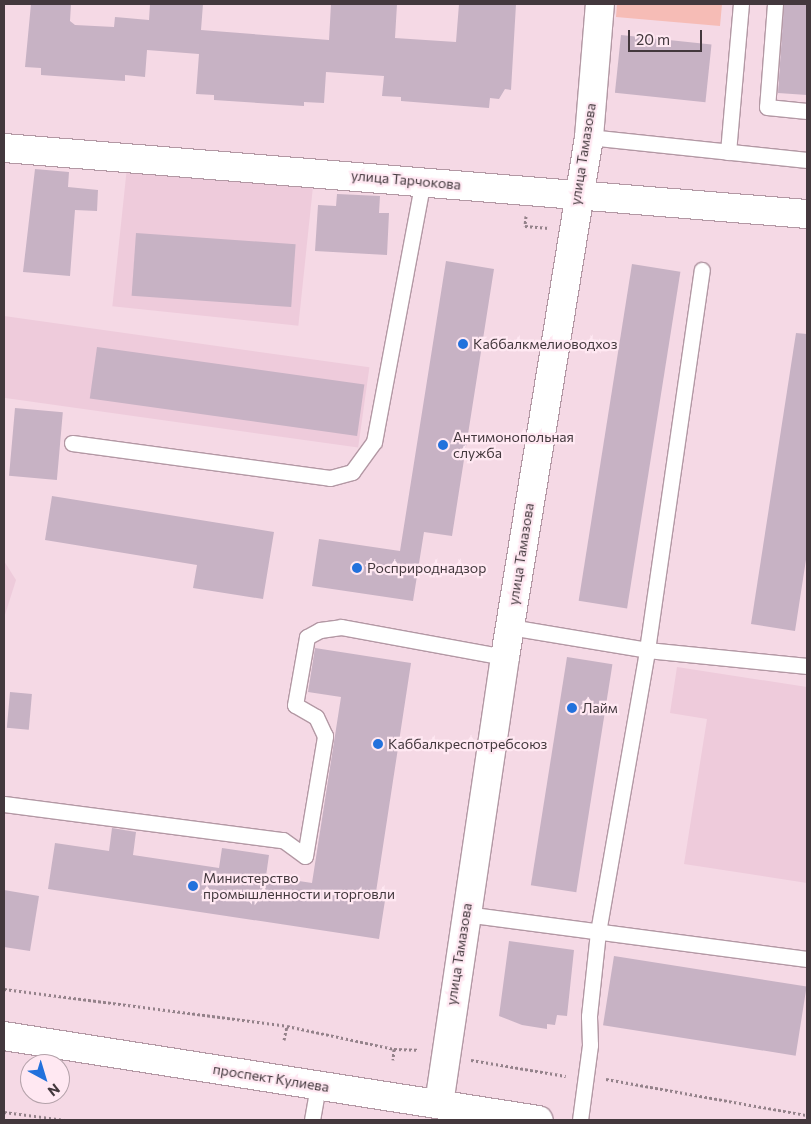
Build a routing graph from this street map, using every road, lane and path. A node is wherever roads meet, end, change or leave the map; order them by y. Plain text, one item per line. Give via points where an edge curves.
1 (600, 4) edge
2 (741, 4) edge
3 (775, 4) edge
4 (807, 111) edge
5 (589, 137) junction
6 (4, 148) edge
7 (728, 152) junction
8 (807, 160) edge
9 (423, 181) junction
10 (577, 195) junction
11 (526, 210) dead end
12 (807, 214) edge
13 (554, 228) dead end
14 (702, 270) dead end
15 (72, 443) dead end
16 (510, 626) junction
17 (647, 650) junction
18 (505, 657) junction
19 (807, 666) edge
20 (4, 804) edge
21 (465, 914) junction
22 (598, 932) junction
23 (807, 959) edge
24 (4, 988) edge
25 (287, 1026) junction
26 (4, 1036) edge
27 (284, 1040) dead end
28 (394, 1049) junction
29 (417, 1050) dead end
30 (466, 1058) dead end
31 (393, 1060) dead end
32 (568, 1076) dead end
33 (606, 1079) dead end
34 (318, 1086) junction
35 (439, 1104) junction
36 (4, 1112) edge
37 (807, 1115) edge
38 (66, 1120) edge
39 (312, 1120) edge
40 (538, 1120) edge
41 (580, 1120) edge

1 - 5 street, улица Тамазова
2 - 7 lane
3 - 4 lane via 767,108
5 - 7 lane
5 - 10 street, улица Тамазова
6 - 9 street, улица Тарчокова
7 - 8 lane
9 - 10 street, улица Тарчокова
9 - 15 lane via 374,442 352,472 330,478
10 - 12 street, улица Тарчокова
10 - 16 street, улица Тамазова
11 - 13 path via 525,226
14 - 17 lane
16 - 17 lane
16 - 18 street, улица Тамазова
17 - 19 lane
17 - 22 lane
18 - 20 lane via 341,627 320,630 307,637 295,705 316,717 325,736 305,856 284,840
18 - 21 street, улица Тамазова
21 - 22 lane
21 - 35 street, улица Тамазова
22 - 23 lane
22 - 41 lane via 589,1016 590,1045
24 - 25 path
25 - 27 path
25 - 28 path
26 - 34 street, проспект Кулиева
28 - 29 path
28 - 31 path
30 - 32 path
33 - 37 path
34 - 35 street, проспект Кулиева
34 - 39 lane
35 - 40 street, проспект Кулиева
36 - 38 path

